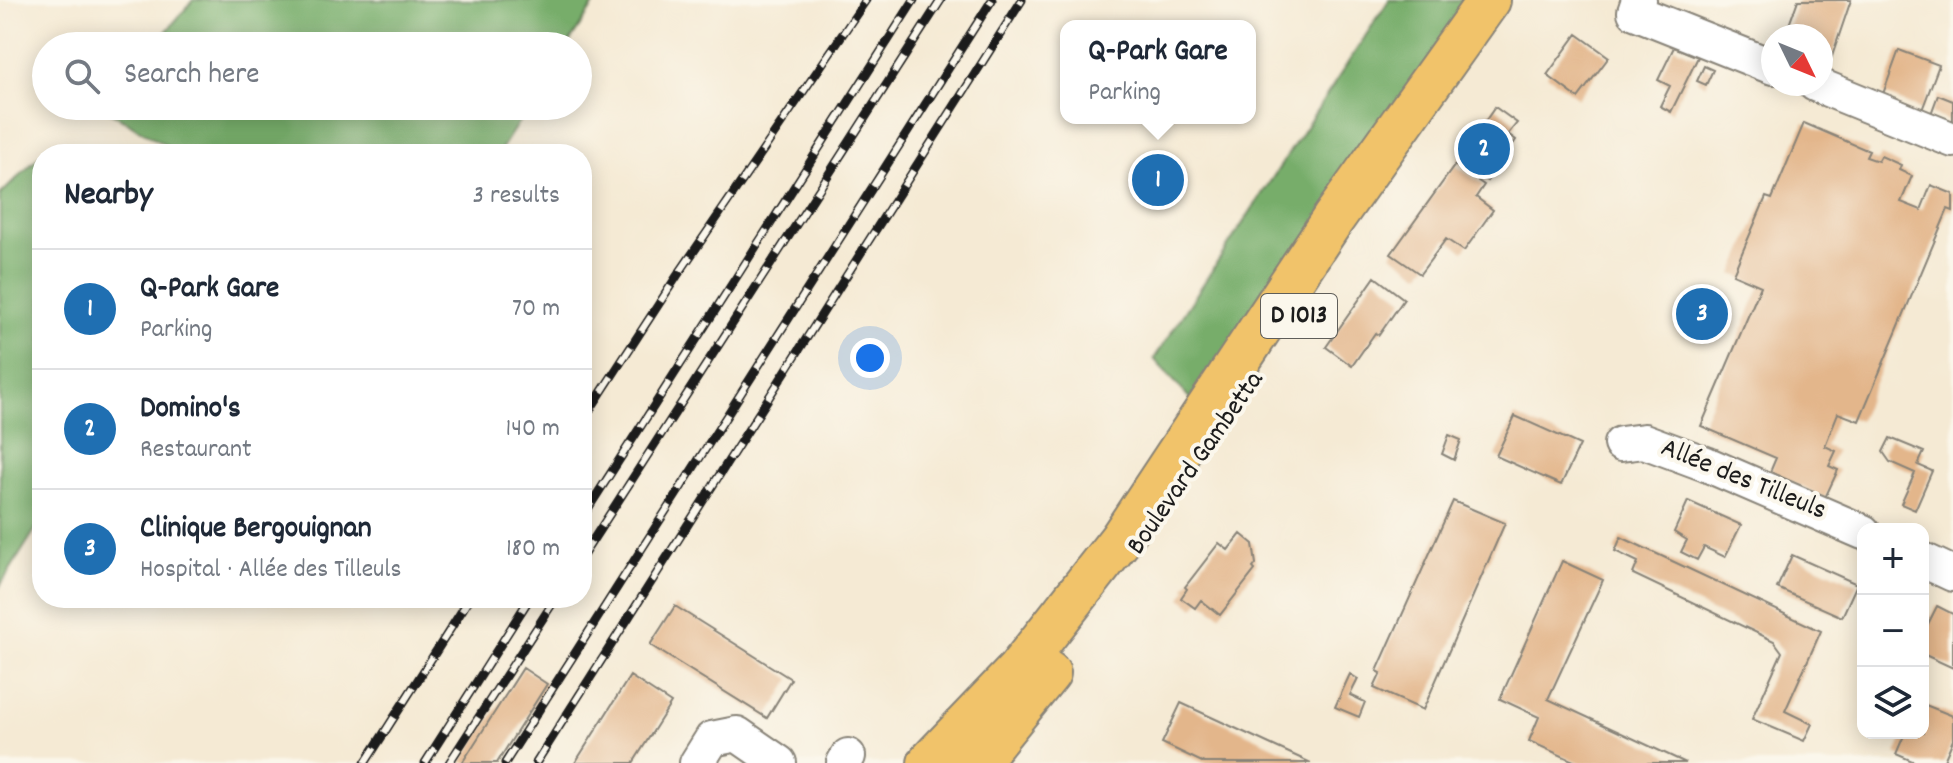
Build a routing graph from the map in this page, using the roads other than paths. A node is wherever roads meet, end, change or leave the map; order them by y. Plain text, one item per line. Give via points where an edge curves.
1 (1489, 0) edge
2 (1519, 0) edge
3 (1639, 0) edge
4 (1761, 62) edge
5 (1833, 91) edge
6 (1953, 140) edge
7 (1621, 444) dead end
8 (1857, 529) edge
9 (1929, 563) edge
10 (1953, 574) edge
11 (697, 763) edge
12 (779, 763) edge
13 (929, 763) edge
14 (976, 763) edge

1 - 13 main road, D 1013 via 1333,219 1120,540 1018,670
2 - 14 main road, Boulevard Gambetta / D 1013 via 1080,634
3 - 4 street via 1635,12
5 - 6 street
7 - 8 street, Allée des Tilleuls via 1644,441
9 - 10 street
11 - 12 street via 712,739 737,734

